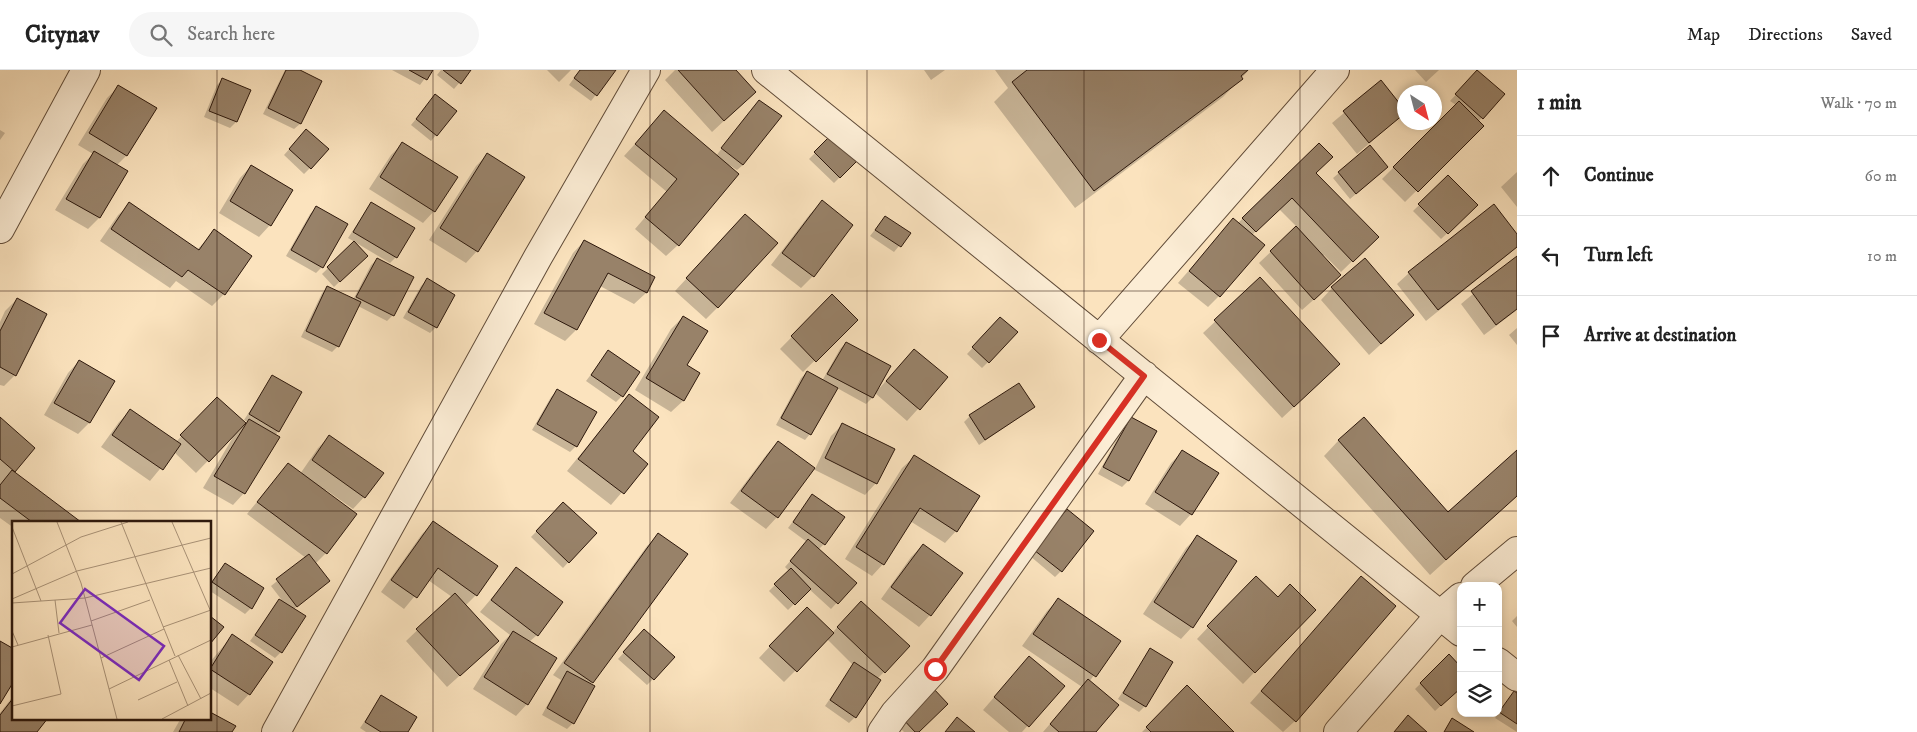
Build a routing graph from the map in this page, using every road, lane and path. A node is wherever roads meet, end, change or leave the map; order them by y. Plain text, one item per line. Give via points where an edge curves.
1 (86, 70) edge
2 (646, 70) edge
3 (766, 70) edge
4 (1335, 70) edge
5 (0, 229) edge
6 (1099, 340) junction
7 (1144, 376) junction
8 (1517, 551) edge
9 (1480, 582) edge
10 (1457, 600) edge
11 (1440, 615) junction
12 (1457, 629) edge
13 (1502, 665) edge
14 (1517, 678) edge
15 (276, 732) edge
16 (882, 732) edge
17 (1338, 732) edge

1 - 5 street
2 - 15 street via 538,257
3 - 6 street
4 - 6 street
6 - 7 street
7 - 11 street
7 - 16 street via 935,669
8 - 9 street
10 - 11 street
11 - 12 street
11 - 17 street
13 - 14 street

